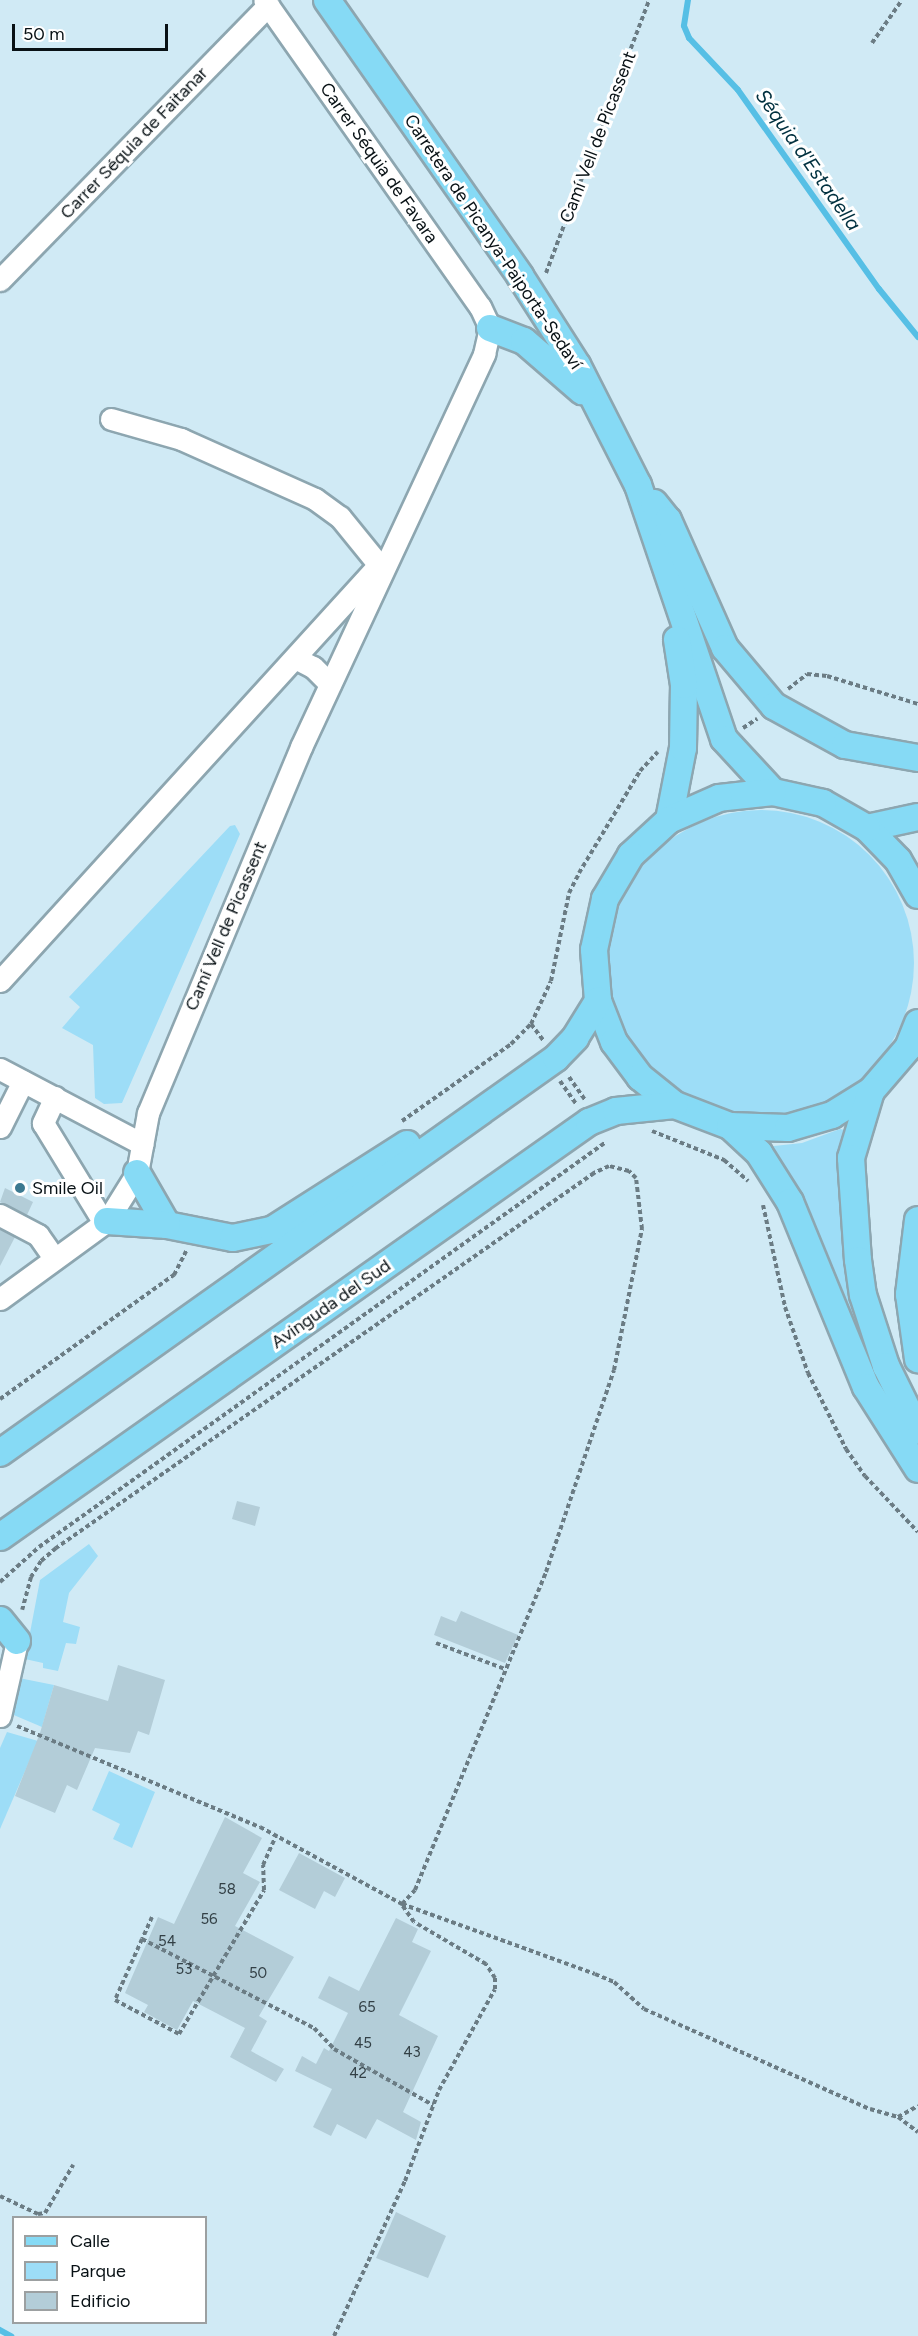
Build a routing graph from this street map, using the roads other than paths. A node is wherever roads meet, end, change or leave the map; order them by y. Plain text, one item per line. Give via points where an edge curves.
1 (327, 0) edge
2 (266, 3) edge
3 (0, 280) edge
4 (490, 328) junction
5 (600, 409) junction
6 (111, 419) dead end
7 (638, 485) junction
8 (386, 559) junction
9 (674, 598) junction
10 (295, 657) junction
11 (330, 684) junction
12 (918, 758) edge
13 (773, 792) junction
14 (918, 817) edge
15 (669, 820) junction
16 (867, 828) junction
17 (918, 895) edge
18 (0, 981) edge
19 (598, 1001) junction
20 (918, 1023) edge
21 (0, 1069) edge
22 (23, 1081) junction
23 (871, 1091) junction
24 (55, 1097) junction
25 (491, 1105) junction
26 (675, 1105) junction
27 (730, 1126) junction
28 (0, 1127) edge
29 (142, 1144) junction
30 (137, 1173) junction
31 (0, 1215) edge
32 (918, 1220) edge
33 (105, 1222) junction
34 (167, 1225) junction
35 (55, 1259) junction
36 (0, 1299) edge
37 (918, 1359) edge
38 (918, 1431) edge
39 (0, 1453) edge
40 (918, 1469) edge
41 (0, 1537) edge
42 (0, 1620) edge
43 (17, 1641) joint
44 (5, 1719) edge

1 - 5 main road, Carretera de Picanya-Paiporta-Sedaví via 520,276
2 - 3 street, Carrer Séquia de Faitanar
2 - 4 street, Carrer Séquia de Favara via 480,307
4 - 5 main road via 524,341
4 - 8 street, Camí Vell de Picassent via 484,354
5 - 7 main road, Carretera de Picanya-Paiporta-Sedaví
6 - 8 street via 181,439 315,499
7 - 9 main road, Carretera de Picanya-Paiporta-Sedaví
7 - 12 main road via 668,520 725,648 774,705 845,745
8 - 10 street, Camí Vell de Picassent
8 - 11 street, Camí Vell de Picassent
9 - 13 main road, Carretera de Picanya-Paiporta-Sedaví via 724,740
9 - 15 main road, Carretera de Picanya-Paiporta-Sedaví via 684,685 683,748
10 - 11 street via 313,667
10 - 18 street, Camí Vell de Picassent
11 - 29 street, Camí Vell de Picassent via 148,1113
13 - 15 main road via 719,798
13 - 16 main road via 823,803
14 - 16 main road
15 - 19 main road via 631,855 605,900 594,950
16 - 17 main road via 898,860
19 - 25 main road via 575,1038 556,1058
19 - 26 main road via 614,1042 640,1077
20 - 23 main road via 908,1048
21 - 22 street
22 - 24 street
22 - 28 street
23 - 27 main road via 832,1115 788,1128
23 - 38 main road via 851,1158 858,1260 863,1295 883,1357
24 - 29 street
24 - 33 street via 43,1123
25 - 34 main road via 426,1132 272,1230 233,1238
25 - 39 main road
26 - 27 main road
26 - 41 main road, Avinguda del Sud via 616,1111 589,1122
27 - 40 main road via 759,1153 790,1202 866,1387
29 - 30 street, Camí Vell de Picassent
30 - 33 street
30 - 34 main road
31 - 35 street via 38,1235
32 - 37 main road via 909,1294
33 - 34 main road
33 - 35 street
35 - 36 street
42 - 43 main road
43 - 44 street

